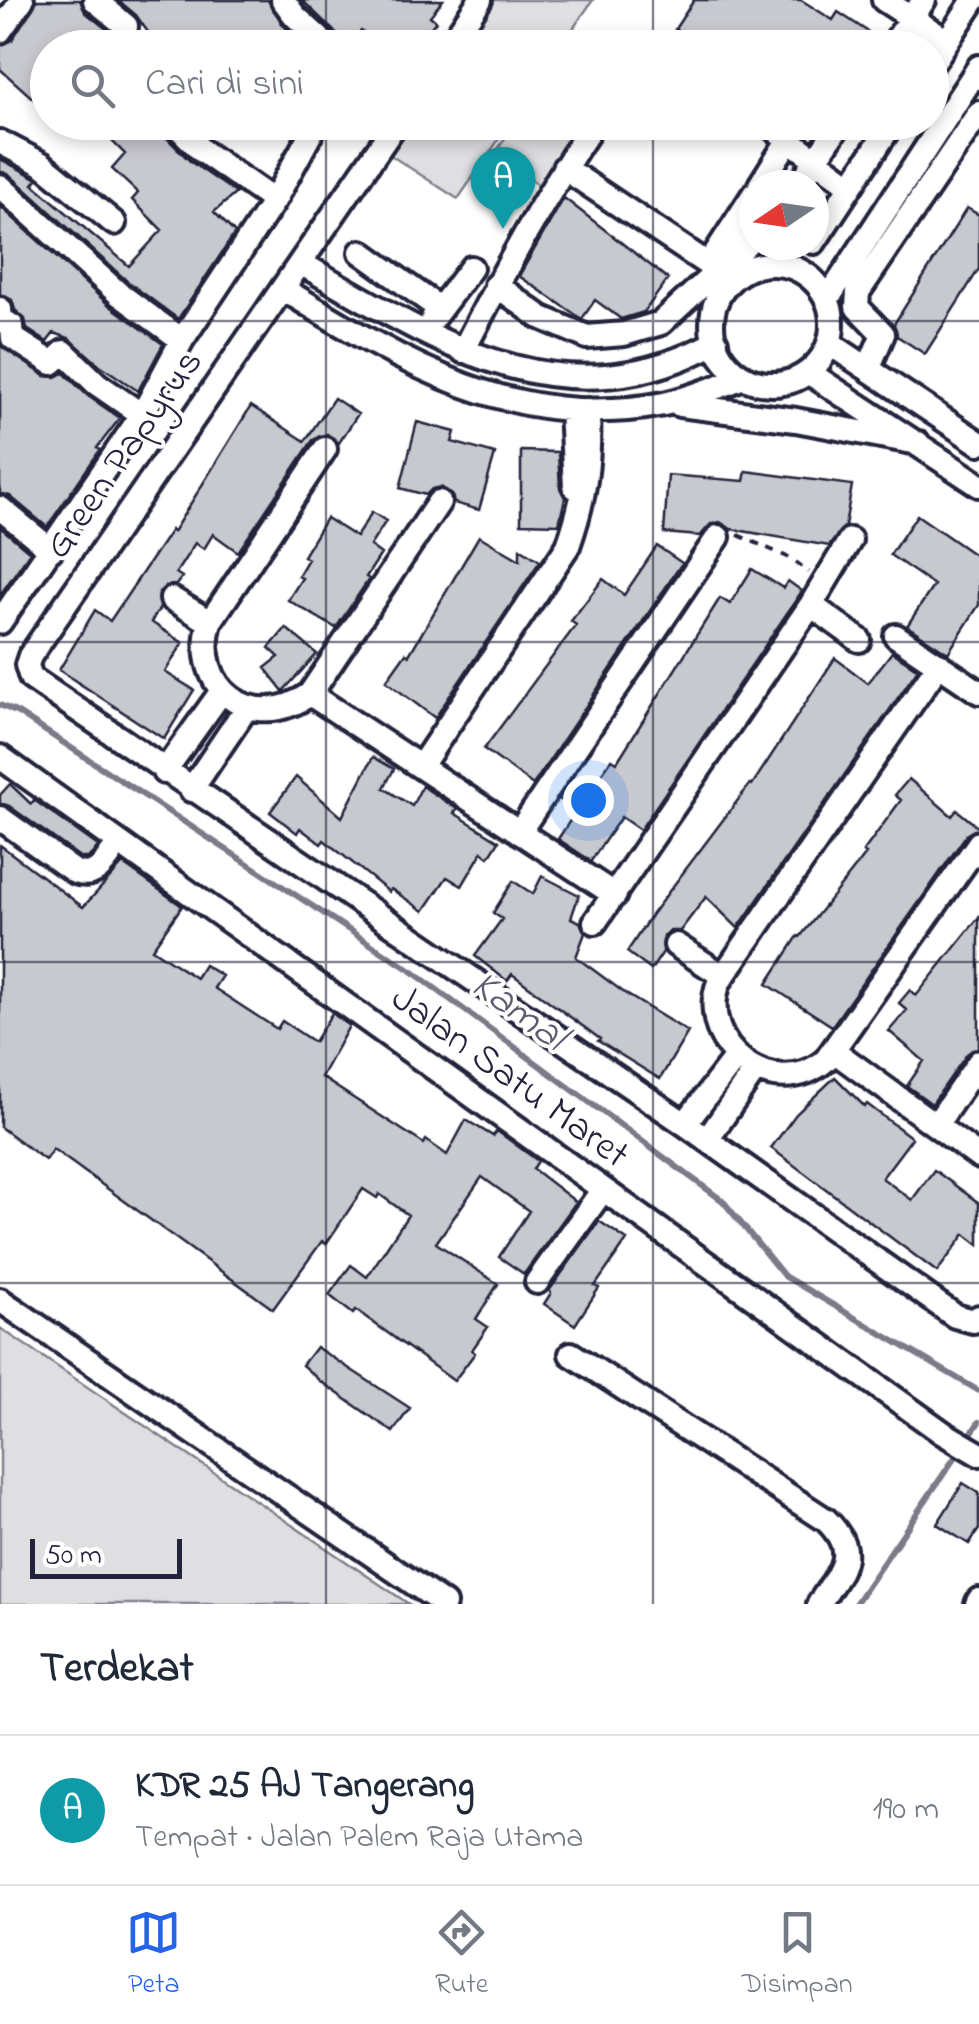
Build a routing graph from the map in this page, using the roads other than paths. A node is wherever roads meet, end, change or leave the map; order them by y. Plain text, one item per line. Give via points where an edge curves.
1 (22, 0) edge
2 (95, 0) edge
3 (283, 0) edge
4 (480, 0) edge
5 (884, 0) edge
6 (974, 0) edge
7 (917, 9) edge
8 (126, 30) edge
9 (310, 30) edge
10 (460, 30) edge
11 (903, 30) edge
12 (936, 30) edge
13 (0, 31) edge
14 (949, 39) edge
15 (979, 68) edge
16 (979, 113) edge
17 (949, 114) edge
18 (191, 140) edge
19 (307, 140) edge
20 (386, 140) edge
21 (583, 140) edge
22 (788, 140) edge
23 (790, 140) edge
24 (828, 140) edge
25 (881, 140) edge
26 (932, 140) joint
27 (0, 142) edge
28 (952, 153) junction
29 (815, 161) junction
30 (564, 168) junction
31 (769, 170) edge
32 (809, 170) edge
33 (0, 186) edge
34 (851, 186) junction
35 (274, 202) junction
36 (829, 219) edge
37 (739, 221) edge
38 (114, 223) dead end
39 (739, 248) edge
40 (361, 252) dead end
41 (802, 260) edge
42 (302, 264) junction
43 (471, 268) dead end
44 (713, 268) junction
45 (796, 270) junction
46 (496, 285) junction
47 (285, 290) junction
48 (827, 300) junction
49 (440, 308) junction
50 (0, 309) edge
51 (422, 333) junction
52 (182, 340) junction
53 (716, 342) junction
54 (829, 343) junction
55 (463, 352) junction
56 (868, 369) junction
57 (808, 372) junction
58 (744, 377) junction
59 (662, 404) junction
60 (579, 410) junction
61 (142, 415) junction
62 (918, 443) junction
63 (979, 443) edge
64 (325, 449) dead end
65 (979, 485) edge
66 (440, 502) dead end
67 (0, 508) edge
68 (718, 537) road end
69 (850, 540) dead end
70 (51, 550) junction
71 (172, 599) dead end
72 (811, 606) junction
73 (0, 622) edge
74 (210, 622) junction
75 (896, 636) dead end
76 (859, 640) dead end
77 (939, 664) junction
78 (222, 691) junction
79 (979, 692) edge
80 (310, 694) junction
81 (248, 708) junction
82 (0, 756) edge
83 (421, 766) junction
84 (164, 772) junction
85 (191, 790) junction
86 (0, 818) edge
87 (519, 832) junction
88 (119, 843) junction
89 (979, 843) edge
90 (614, 895) junction
91 (595, 922) dead end
92 (676, 945) dead end
93 (723, 976) junction
94 (834, 1051) junction
95 (979, 1062) edge
96 (746, 1063) junction
97 (684, 1124) junction
98 (936, 1125) junction
99 (707, 1140) junction
100 (979, 1157) edge
101 (602, 1191) junction
102 (536, 1282) dead end
103 (0, 1300) edge
104 (979, 1317) edge
105 (571, 1354) dead end
106 (978, 1454) edge
107 (444, 1604) edge
108 (818, 1604) edge

1 - 13 street
2 - 8 street
3 - 9 street
4 - 10 street
5 - 7 street
6 - 14 street
7 - 11 street
7 - 12 street
15 - 17 street
16 - 28 street
18 - 35 street
19 - 35 street
20 - 42 street
21 - 30 street
22 - 31 street
23 - 29 street
24 - 29 street
25 - 34 street
26 - 28 street
26 - 48 street
27 - 38 street via 42,164
28 - 56 street via 858,292 857,307 883,334
29 - 32 street
29 - 34 street
30 - 44 street
30 - 46 street
33 - 52 street via 119,294
34 - 36 street
35 - 52 street
37 - 44 street
39 - 44 street
40 - 49 street
41 - 45 street
42 - 47 street
42 - 51 street
43 - 49 street
44 - 46 street via 661,323 587,337 540,318
45 - 48 street
45 - 53 street via 759,266 732,280 716,305
46 - 55 street
47 - 60 street via 437,377 505,399
47 - 84 street, Green Papyrus via 28,660 38,686
48 - 54 street
49 - 51 street
50 - 61 street via 13,338 52,364 64,352
51 - 55 street
52 - 61 street
53 - 55 street via 665,367 595,377 534,372
53 - 58 street
54 - 56 street
54 - 57 street
56 - 63 street
57 - 58 street via 780,384
57 - 62 street
58 - 59 street
59 - 60 street
59 - 62 street
60 - 83 street via 590,459 568,546
61 - 70 street
62 - 65 street
64 - 74 street
66 - 80 street
67 - 70 street
68 - 87 street
69 - 72 street
70 - 73 street
71 - 74 street
72 - 76 street
72 - 90 street
74 - 78 street via 206,658
75 - 77 street
77 - 79 street
77 - 93 street
78 - 81 street
78 - 84 street
80 - 81 street via 280,710
80 - 83 street
81 - 85 street
82 - 88 street, Jalan Satu Maret
83 - 87 street
84 - 85 street, Green Papyrus
85 - 97 street, Green Papyrus
86 - 88 street via 87,876
87 - 90 street
88 - 101 street, Jalan Satu Maret
89 - 94 street
90 - 91 street
92 - 93 street
93 - 96 street via 715,1015 723,1038
94 - 96 street via 798,1075 775,1076
94 - 98 street
95 - 98 street
96 - 97 street
96 - 99 street
97 - 99 street, Green Papyrus
98 - 100 street
99 - 104 street, Green Papyrus via 955,1316
101 - 102 street
101 - 106 street, Jalan Satu Maret
103 - 107 street
105 - 108 street via 838,1532 844,1564

